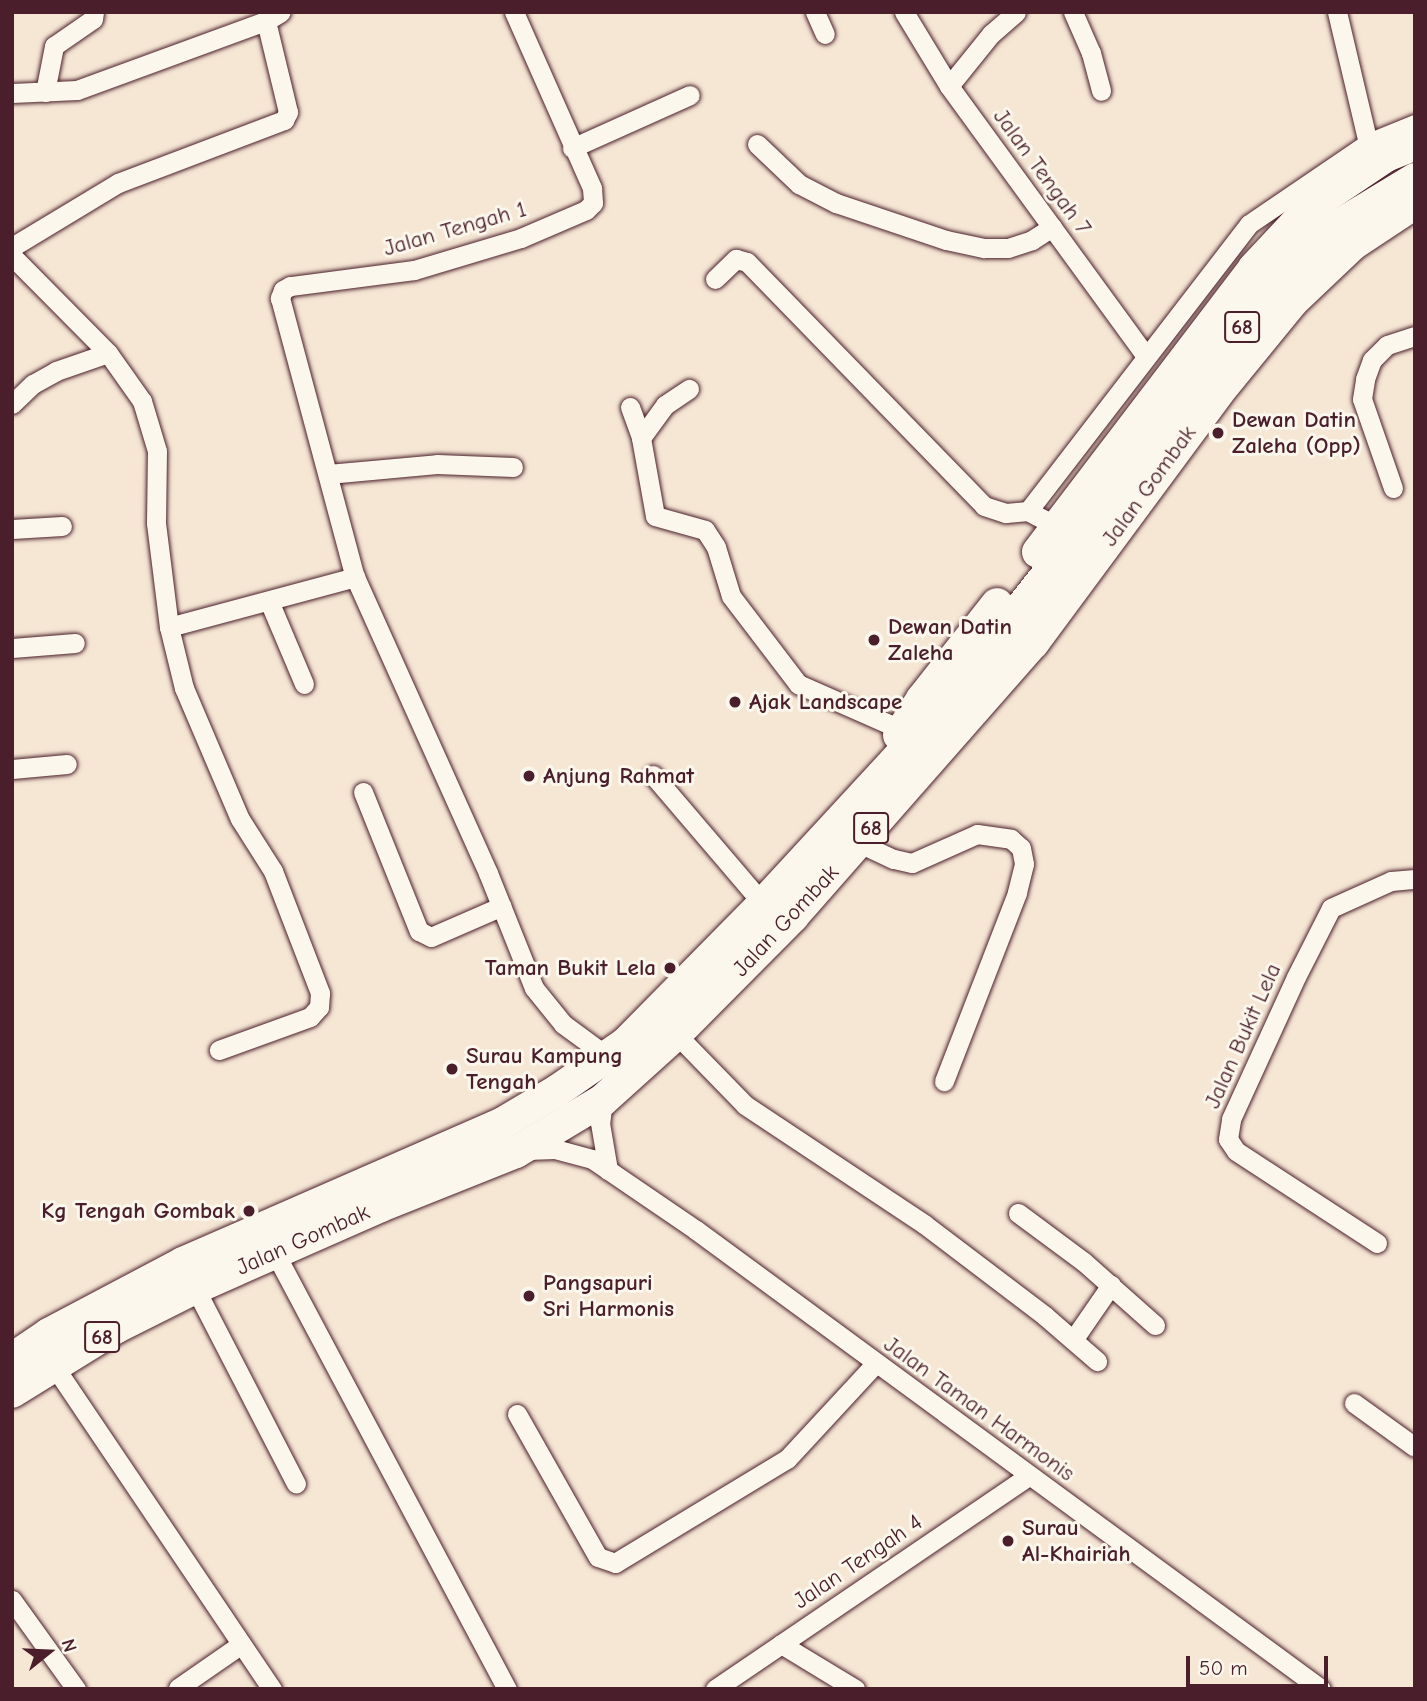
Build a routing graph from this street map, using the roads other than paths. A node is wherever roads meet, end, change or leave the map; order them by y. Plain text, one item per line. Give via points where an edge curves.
1 (94, 12) edge
2 (514, 12) edge
3 (815, 12) edge
4 (904, 12) edge
5 (1016, 12) edge
6 (1073, 12) edge
7 (1338, 12) edge
8 (274, 16) edge
9 (825, 34) dead end
10 (949, 86) junction
11 (1101, 91) dead end
12 (45, 92) junction
13 (12, 93) edge
14 (690, 94) dead end
15 (1415, 124) edge
16 (1368, 143) junction
17 (757, 144) dead end
18 (1415, 144) edge
19 (572, 148) junction
20 (1415, 179) edge
21 (1415, 203) edge
22 (1052, 226) junction
23 (12, 247) edge
24 (12, 256) edge
25 (715, 279) dead end
26 (1415, 337) edge
27 (108, 353) junction
28 (1146, 356) junction
29 (689, 388) dead end
30 (12, 404) edge
31 (630, 407) dead end
32 (641, 438) junction
33 (513, 467) dead end
34 (328, 474) junction
35 (1393, 488) dead end
36 (1028, 511) junction
37 (62, 526) dead end
38 (1058, 527) junction
39 (12, 529) edge
40 (355, 577) junction
41 (269, 601) junction
42 (169, 628) junction
43 (75, 643) dead end
44 (12, 648) edge
45 (304, 684) dead end
46 (900, 729) junction
47 (67, 764) dead end
48 (892, 764) junction
49 (12, 769) edge
50 (653, 775) dead end
51 (363, 792) dead end
52 (859, 843) junction
53 (1415, 879) edge
54 (763, 904) junction
55 (502, 906) junction
56 (676, 1034) junction
57 (219, 1050) dead end
58 (608, 1057) junction
59 (944, 1082) dead end
60 (603, 1100) junction
61 (516, 1152) junction
62 (608, 1170) junction
63 (1018, 1213) dead end
64 (1377, 1243) dead end
65 (275, 1253) junction
66 (1111, 1285) junction
67 (195, 1288) junction
68 (1155, 1325) dead end
69 (1073, 1339) junction
70 (12, 1359) edge
71 (1097, 1361) dead end
72 (875, 1364) junction
73 (54, 1366) junction
74 (12, 1392) edge
75 (1354, 1404) dead end
76 (517, 1415) dead end
77 (1415, 1447) edge
78 (1029, 1476) junction
79 (296, 1484) dead end
80 (12, 1600) edge
81 (781, 1644) junction
82 (240, 1645) junction
83 (178, 1688) edge
84 (76, 1689) edge
85 (272, 1689) edge
86 (507, 1689) edge
87 (715, 1689) edge
88 (855, 1689) edge
89 (1321, 1689) edge

1 - 12 street via 93,19 54,46
2 - 19 street
3 - 9 street
4 - 10 street, Jalan Tengah 7
5 - 10 street via 990,34
6 - 11 street
7 - 16 street
8 - 12 street via 77,90
8 - 23 street via 288,112 284,120 118,183
10 - 22 street, Jalan Tengah 7
12 - 13 street
14 - 19 street
15 - 16 street
16 - 28 street via 1249,224
17 - 22 street via 799,184 836,203 946,240 1008,248 1032,240
18 - 38 main road via 1386,156 1313,205 1263,258
19 - 34 street, Jalan Tengah 1 via 592,188 593,202 586,210 521,238 414,270 283,290 280,298
20 - 48 main road, Jalan Gombak / 68 via 1331,230 1274,286 932,721
21 - 52 main road, Jalan Gombak / 68 via 1353,244 1292,302 1217,394 1032,643
22 - 28 street, Jalan Tengah 7
24 - 27 street
25 - 36 street via 736,259 747,262 984,506 1006,513
26 - 35 street via 1387,345 1372,360 1362,399
27 - 30 street via 56,371
27 - 42 street via 142,401 157,451 156,523
28 - 36 street
29 - 32 street via 665,405
31 - 32 street
32 - 46 street via 655,516 705,530 716,547 731,596 798,684
33 - 34 street via 437,464
34 - 40 street
36 - 38 street
37 - 39 street
38 - 46 main road
40 - 41 street
40 - 55 street
41 - 42 street
41 - 45 street
42 - 57 street via 184,688 240,819 273,871 320,993 319,1007 310,1017
43 - 44 street
46 - 48 main road
47 - 49 street
48 - 54 main road, Jalan Gombak / 68
50 - 54 street
51 - 55 street via 419,931 431,937
52 - 56 main road, Jalan Gombak / 68
52 - 59 street via 912,863 977,834 1011,839 1021,848 1024,864 1017,892
53 - 64 street, Jalan Bukit Lela via 1391,880 1331,908 1231,1119 1228,1139 1236,1151
54 - 58 main road, Jalan Gombak / 68
55 - 58 street via 534,988 562,1024
56 - 60 main road, Jalan Gombak / 68
56 - 69 street via 745,1105 924,1224
58 - 70 main road, Jalan Gombak / 68 via 503,1123 183,1264 49,1334
60 - 61 main road, Jalan Gombak / 68
60 - 62 street via 600,1122
61 - 62 street, Jalan Taman Harmonis via 573,1152
61 - 65 main road, Jalan Gombak / 68
62 - 72 street, Jalan Taman Harmonis
63 - 66 street
65 - 67 main road, Jalan Gombak / 68
65 - 86 street
66 - 68 street
66 - 69 street
67 - 73 main road, Jalan Gombak / 68 via 117,1327
67 - 79 street
69 - 71 street
72 - 76 street via 787,1459 615,1563 598,1557
72 - 78 street, Jalan Taman Harmonis
73 - 74 main road, Jalan Gombak / 68
73 - 82 street
75 - 77 street
78 - 81 street, Jalan Tengah 4
78 - 89 street, Jalan Taman Harmonis
80 - 84 street
81 - 87 street, Jalan Tengah 4
81 - 88 street
82 - 83 street
82 - 85 street

